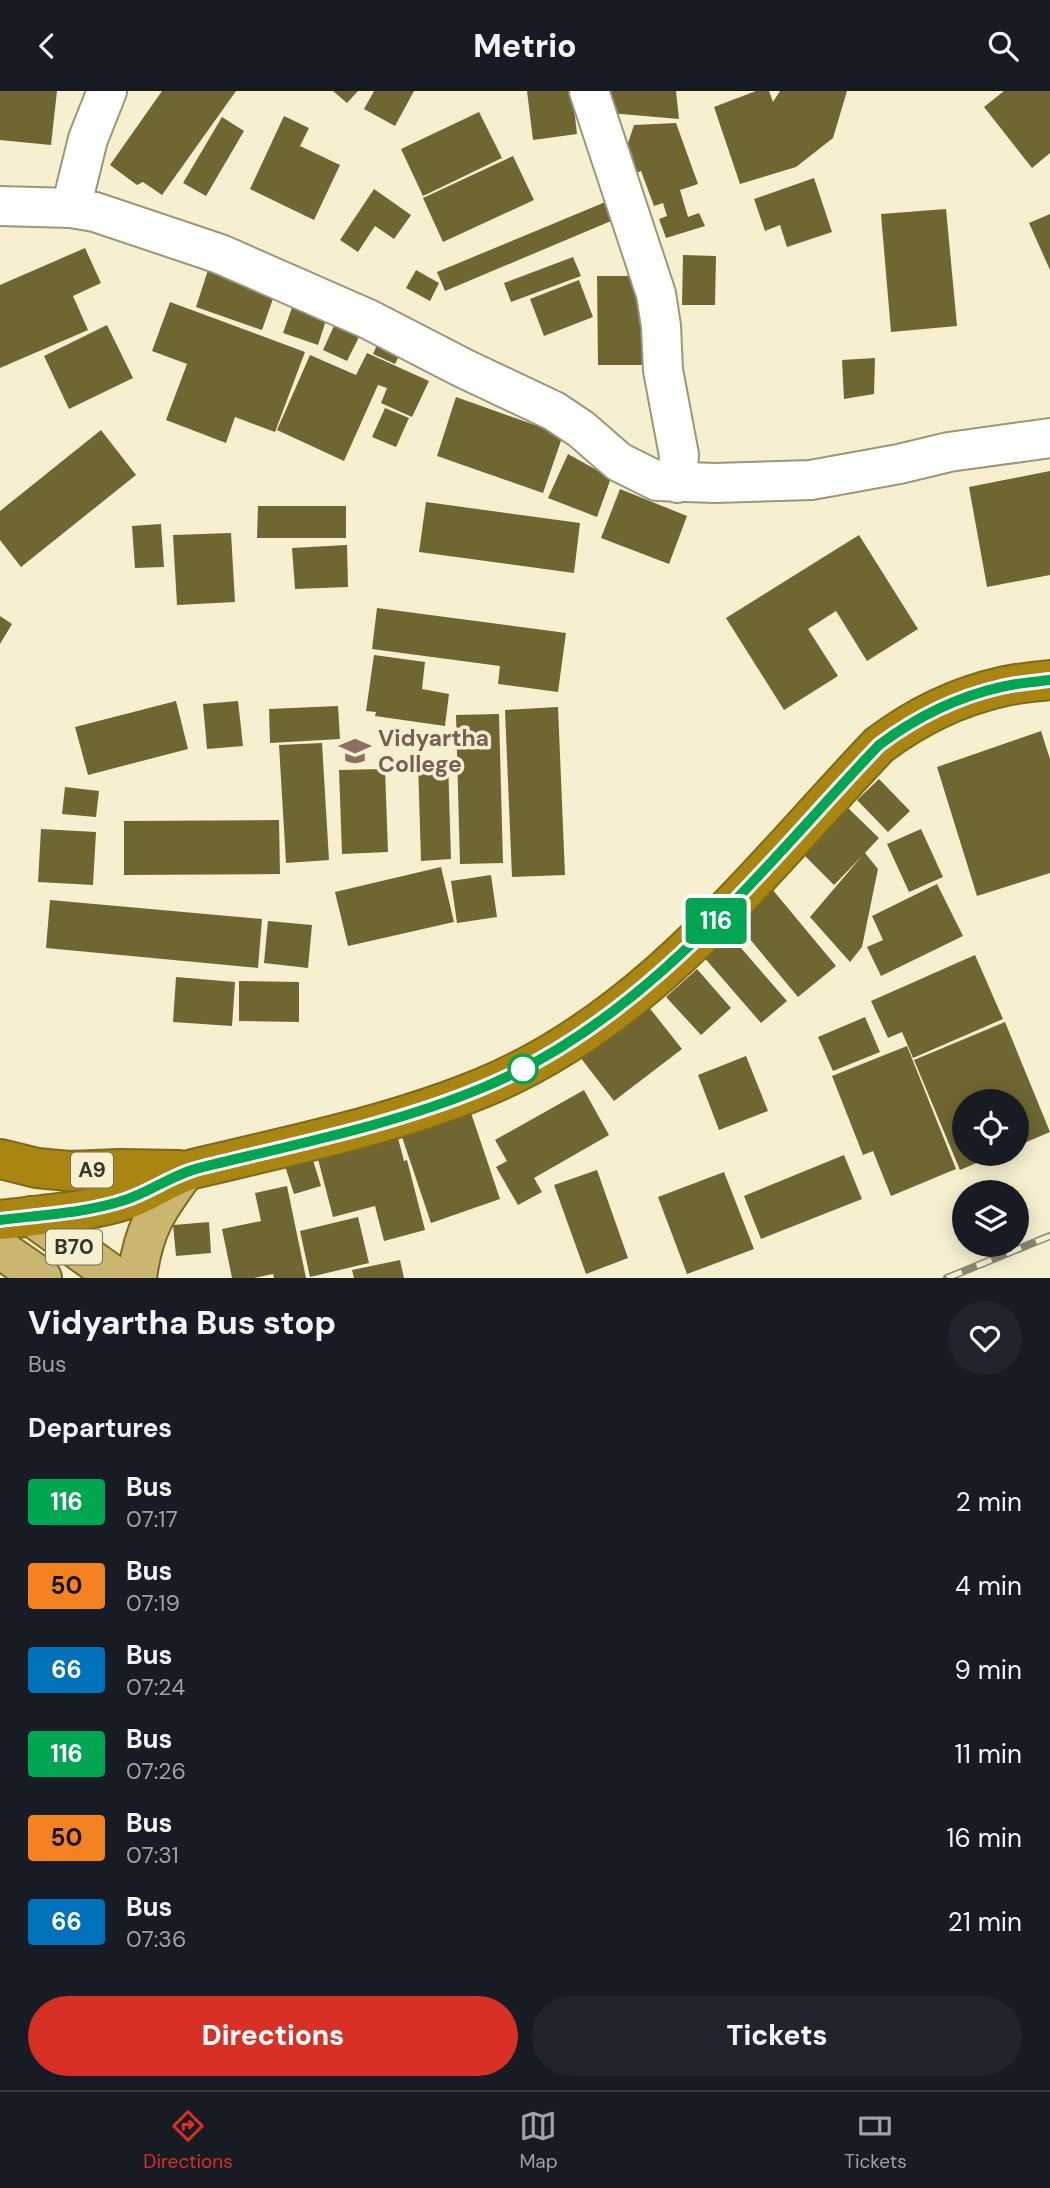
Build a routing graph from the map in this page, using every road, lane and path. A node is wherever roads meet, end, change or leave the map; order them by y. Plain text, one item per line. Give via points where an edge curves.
1 (107, 91) edge
2 (589, 91) edge
3 (0, 206) edge
4 (71, 208) junction
5 (1050, 438) edge
6 (677, 483) junction
7 (1050, 680) edge
8 (0, 1159) edge
9 (185, 1171) junction
10 (0, 1195) edge
11 (15, 1218) edge
12 (0, 1249) edge
13 (42, 1278) edge
14 (117, 1278) edge
15 (137, 1278) edge

1 - 4 street via 88,139
2 - 6 street via 656,294 663,370 679,454
3 - 4 street
4 - 6 street via 220,254 357,314 554,411 637,472
5 - 6 street via 949,452 811,480
7 - 9 highway, A9 via 965,698 902,727 879,745 719,918 669,965 623,1004 523,1069 435,1106
8 - 9 highway, A9 via 69,1171
9 - 11 highway, A9 via 126,1200
9 - 15 main road via 151,1220
10 - 11 highway
11 - 14 main road, B70
12 - 13 main road, B70

